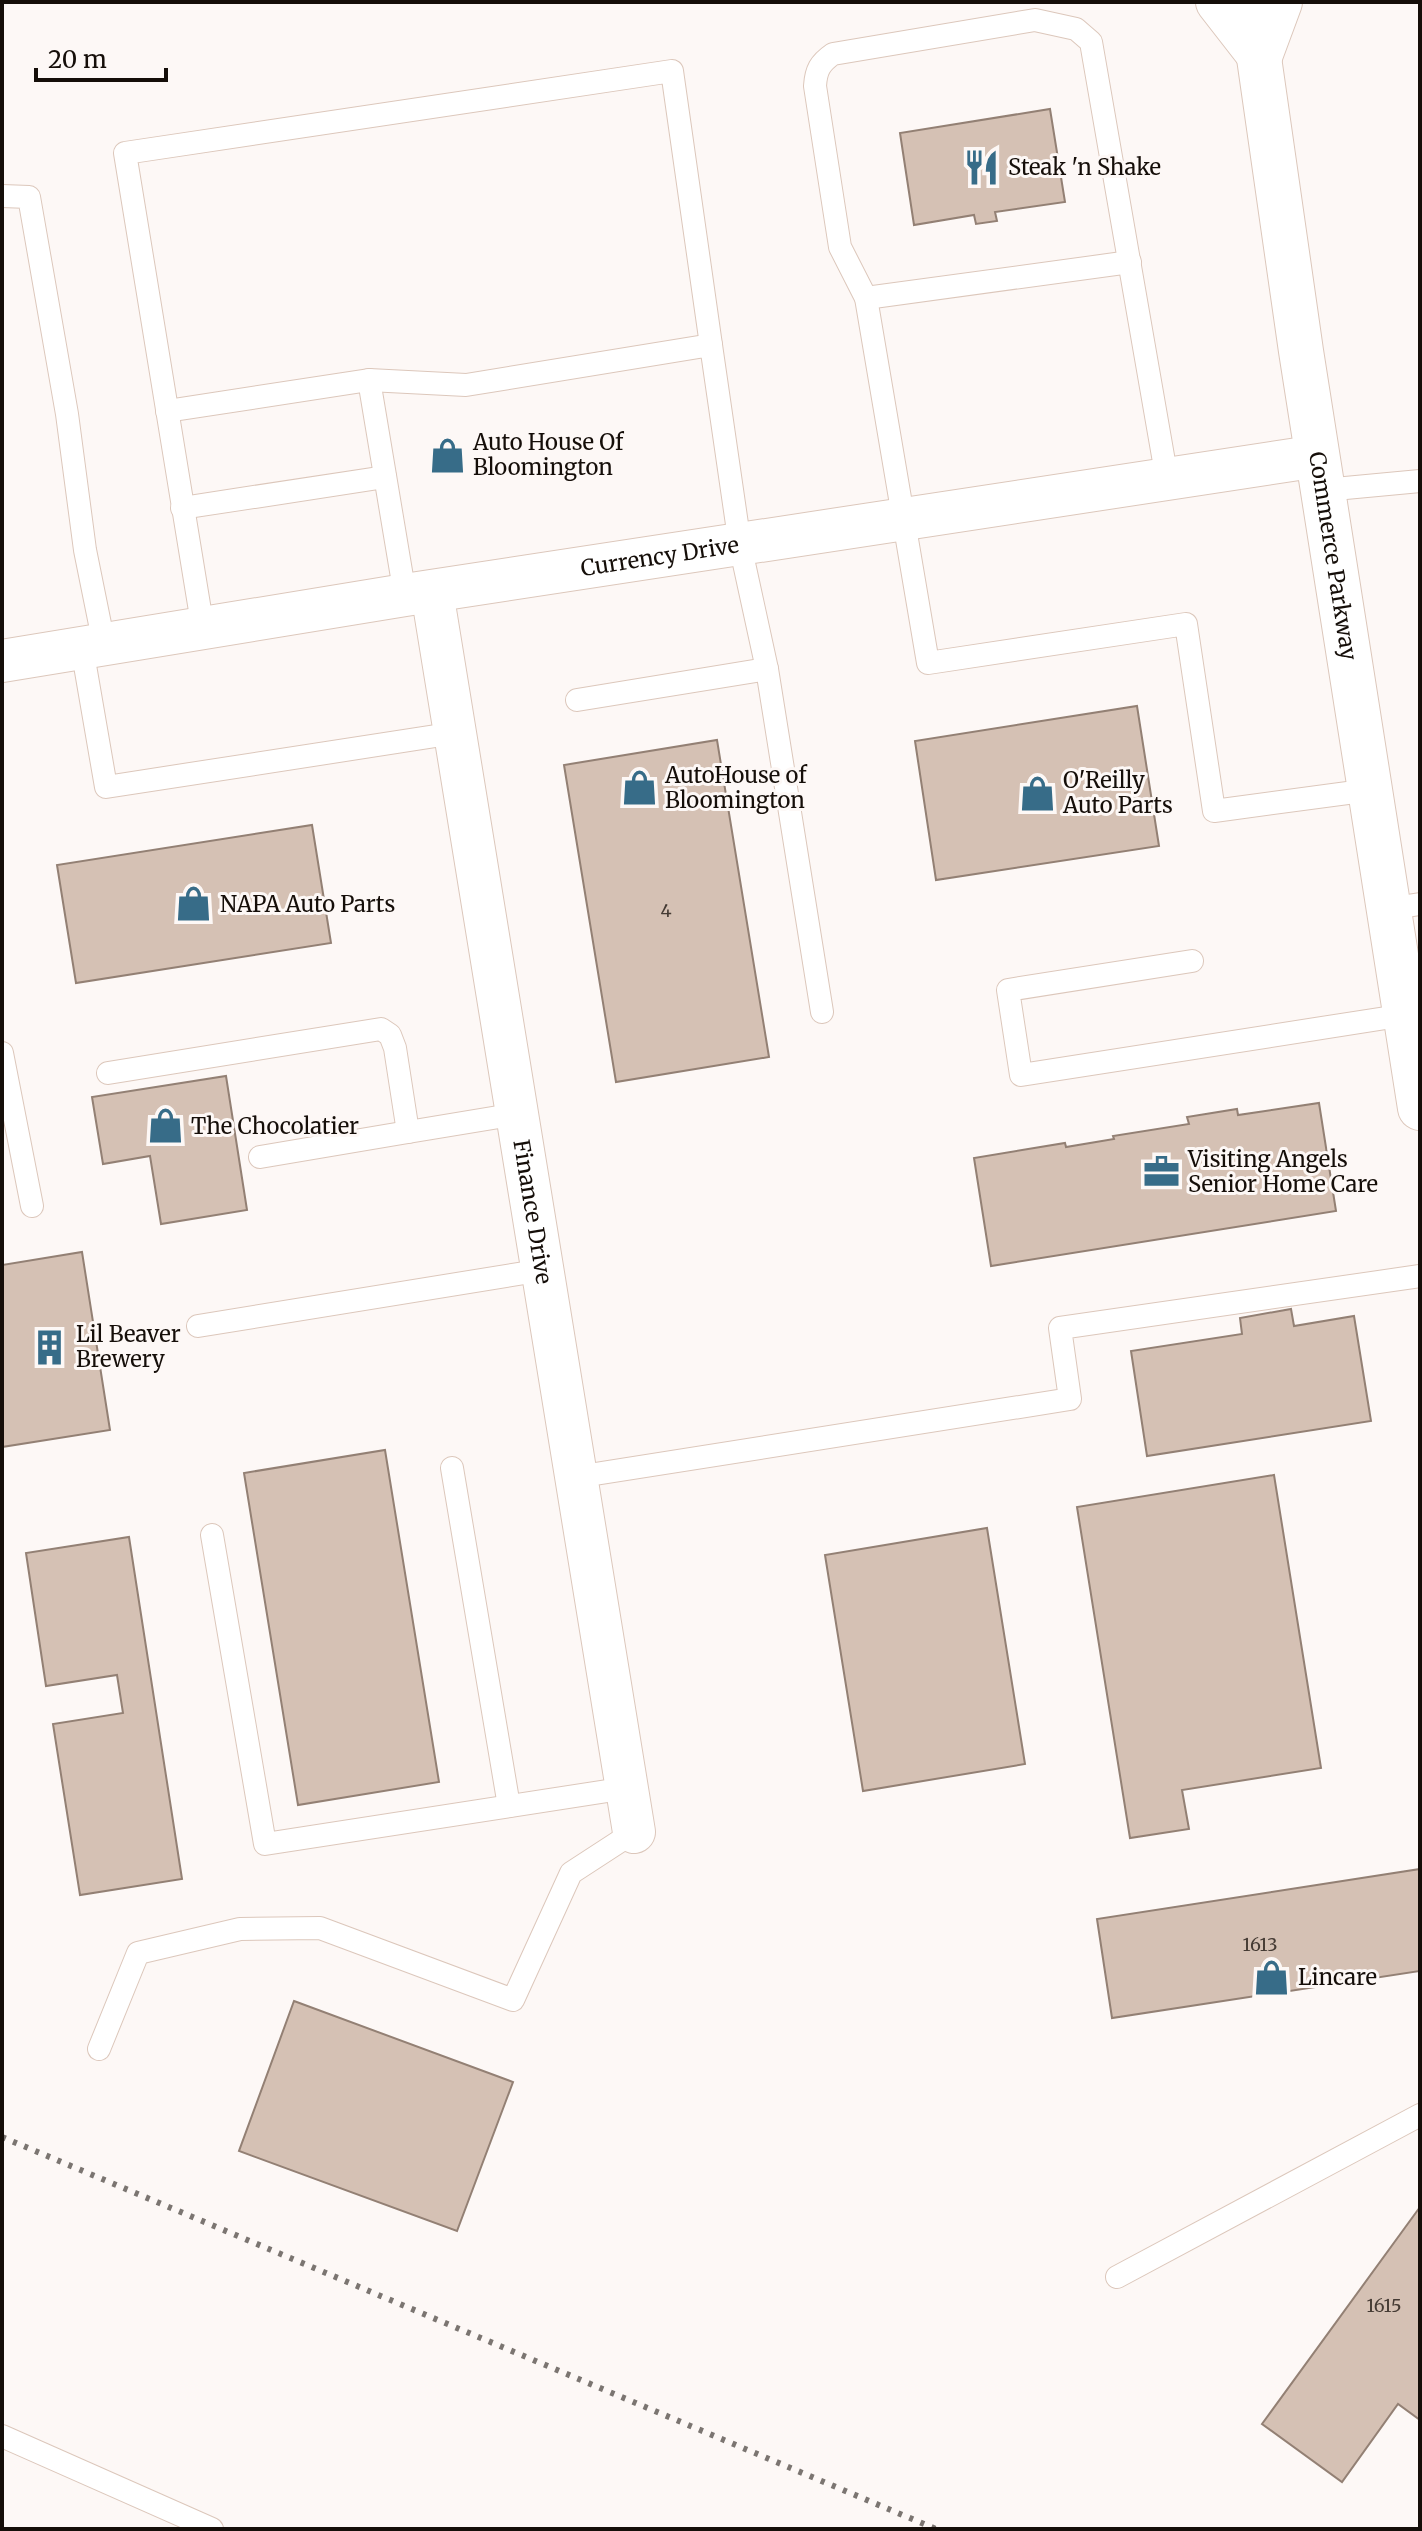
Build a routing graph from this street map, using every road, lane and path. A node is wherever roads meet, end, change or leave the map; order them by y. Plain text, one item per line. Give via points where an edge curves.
1 (1218, 2) edge
2 (1251, 2) edge
3 (1280, 2) edge
4 (1260, 56) junction
5 (2, 196) edge
6 (1130, 262) junction
7 (866, 298) junction
8 (711, 345) junction
9 (369, 380) junction
10 (167, 411) junction
11 (1321, 473) junction
12 (385, 477) junction
13 (1167, 479) junction
14 (1420, 481) edge
15 (182, 508) junction
16 (903, 519) junction
17 (740, 545) junction
18 (418, 594) junction
19 (203, 629) junction
20 (93, 646) junction
21 (2, 661) edge
22 (767, 669) junction
23 (577, 700) dead end
24 (455, 733) junction
25 (1370, 790) junction
26 (1404, 906) edge
27 (1192, 961) dead end
28 (822, 1012) dead end
29 (1405, 1015) junction
30 (2, 1053) edge
31 (108, 1073) dead end
32 (1420, 1108) edge
33 (517, 1114) junction
34 (408, 1132) junction
35 (260, 1157) dead end
36 (32, 1206) dead end
37 (543, 1270) junction
38 (1420, 1276) edge
39 (198, 1326) dead end
40 (452, 1468) dead end
41 (576, 1477) junction
42 (212, 1535) dead end
43 (627, 1788) junction
44 (509, 1806) junction
45 (634, 1832) joint
46 (99, 2049) dead end
47 (1420, 2115) edge
48 (1117, 2277) dead end
49 (2, 2436) edge
50 (212, 2529) edge

1 - 4 main road
2 - 4 main road, Commerce Parkway
3 - 4 main road
4 - 11 main road, Commerce Parkway
5 - 20 lane via 29,197 67,414
6 - 7 lane
6 - 7 lane via 1091,42 1076,29 1035,20 833,54 821,62 815,86 840,247
6 - 13 lane
7 - 16 lane
8 - 9 lane via 466,385
8 - 10 lane via 672,71 125,153
8 - 17 lane
9 - 10 lane
9 - 12 lane
10 - 15 lane
11 - 13 street, Currency Drive
11 - 14 lane
11 - 25 main road, Commerce Parkway
12 - 15 lane
12 - 18 lane
13 - 16 street, Currency Drive
15 - 19 lane
16 - 17 street, Currency Drive
16 - 25 lane via 928,663 1186,624 1214,811
17 - 18 street, Currency Drive
17 - 22 lane
18 - 19 street, Currency Drive
18 - 24 street, Finance Drive
19 - 20 street, Currency Drive
20 - 21 street, Currency Drive
20 - 24 lane via 106,787
22 - 23 lane
22 - 28 lane
24 - 33 street, Finance Drive
25 - 26 main road, Commerce Parkway
26 - 29 main road, Commerce Parkway
27 - 29 lane via 1008,990 1021,1075
29 - 32 main road, Commerce Parkway
30 - 36 lane
31 - 34 lane via 381,1029 395,1048
33 - 34 lane
33 - 37 street, Finance Drive
34 - 35 lane
37 - 39 lane
37 - 41 street, Finance Drive
38 - 41 lane via 1060,1328 1070,1399
40 - 44 lane
41 - 43 street, Finance Drive
42 - 44 lane via 265,1844
43 - 44 lane
43 - 45 street, Finance Drive
45 - 46 lane via 571,1873 513,2000 320,1928 240,1929 138,1953
47 - 48 lane
49 - 50 lane

